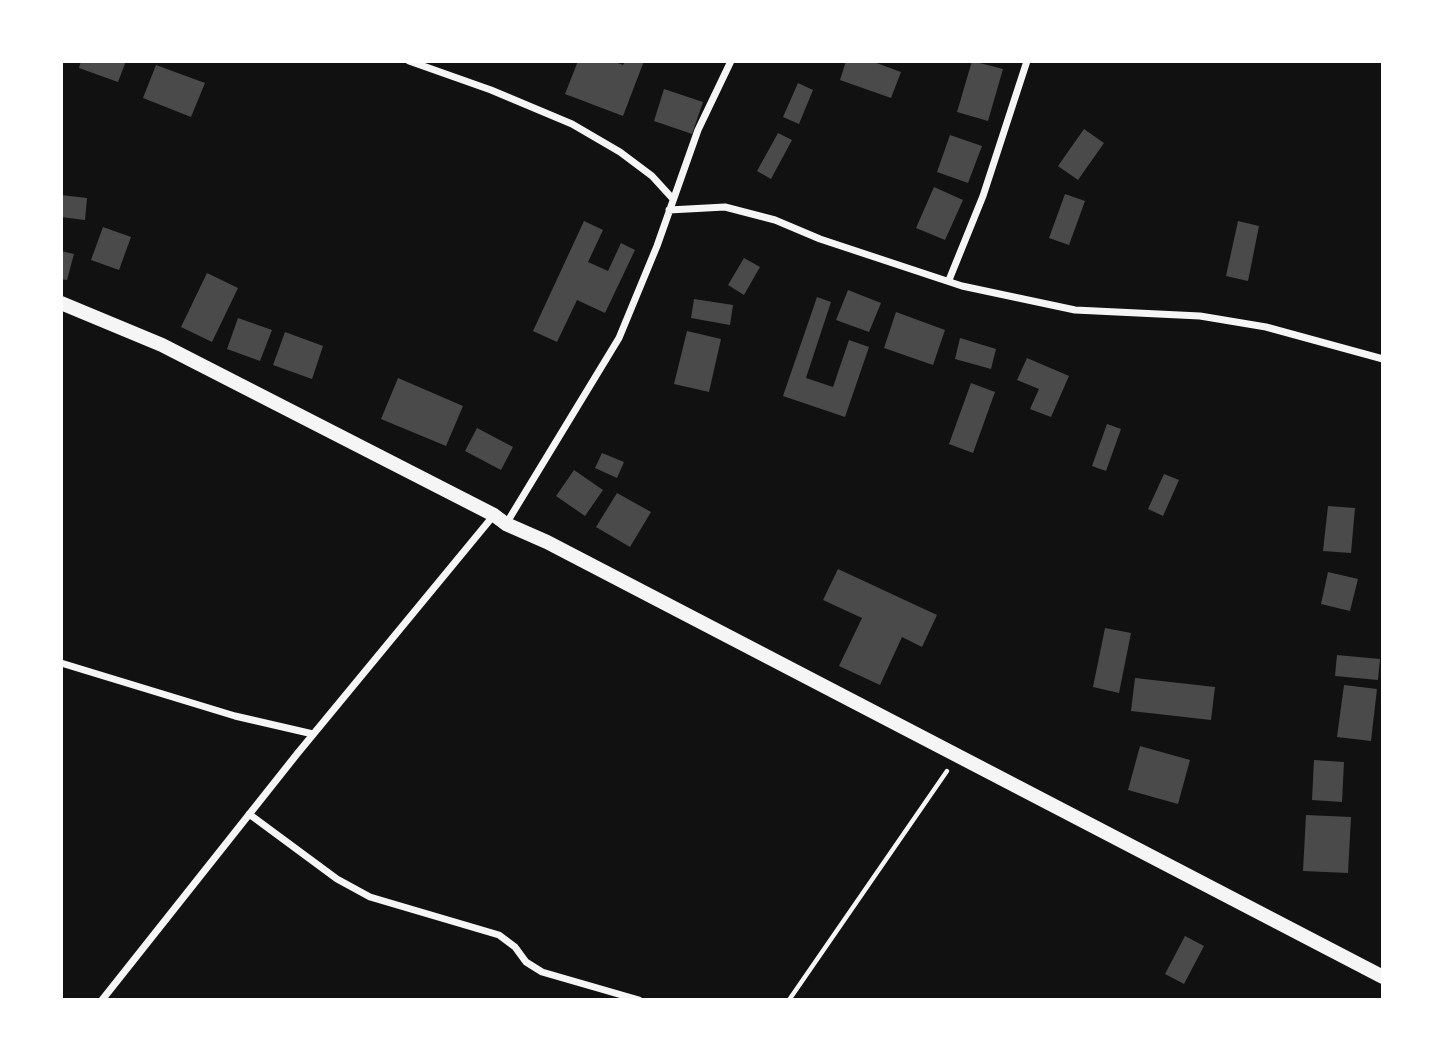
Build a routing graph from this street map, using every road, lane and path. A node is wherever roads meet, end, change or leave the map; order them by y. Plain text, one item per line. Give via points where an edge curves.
1 (409, 61) edge
2 (731, 61) edge
3 (1027, 61) edge
4 (673, 199) junction
5 (669, 210) junction
6 (948, 280) junction
7 (61, 303) edge
8 (1383, 359) edge
9 (500, 519) junction
10 (61, 663) edge
11 (313, 734) junction
12 (958, 756) junction
13 (249, 814) junction
14 (1383, 976) edge
15 (102, 1000) edge
16 (639, 1000) edge
17 (789, 1000) edge

1 - 4 street via 572,124 620,152
2 - 4 street via 698,130
3 - 6 street via 983,196
4 - 5 street
5 - 6 street via 726,207 748,212
5 - 9 street via 619,338
6 - 8 street via 1075,310 1200,316 1266,327
7 - 9 main road via 162,345
9 - 11 street
9 - 12 main road
10 - 11 street via 235,716
11 - 13 street
12 - 14 main road
12 - 17 path
13 - 15 street
13 - 16 street via 337,879 370,897 499,935 533,968

